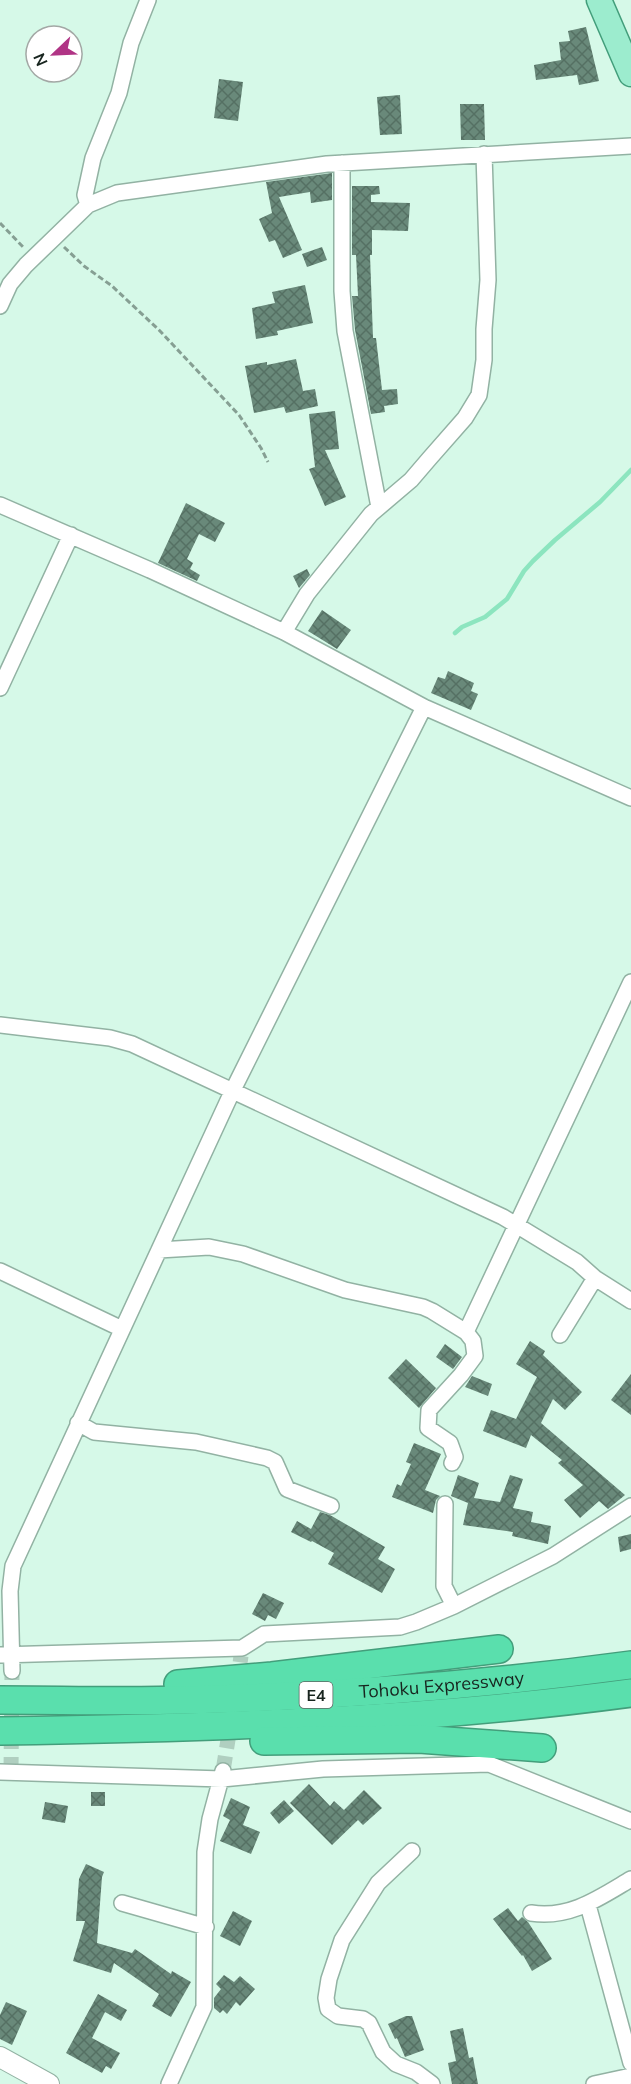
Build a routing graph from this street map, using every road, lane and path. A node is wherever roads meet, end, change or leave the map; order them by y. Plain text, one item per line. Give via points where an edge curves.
1 (147, 0) edge
2 (599, 0) edge
3 (631, 74) edge
4 (631, 146) edge
5 (484, 154) junction
6 (342, 163) junction
7 (88, 205) junction
8 (0, 223) edge
9 (54, 238) junction
10 (33, 258) junction
11 (0, 306) edge
12 (268, 462) dead end
13 (0, 506) edge
14 (379, 507) junction
15 (70, 535) junction
16 (284, 632) junction
17 (0, 688) edge
18 (424, 707) junction
19 (631, 798) edge
20 (631, 982) edge
21 (0, 1025) edge
22 (232, 1092) junction
23 (515, 1224) junction
24 (159, 1250) junction
25 (0, 1271) edge
26 (595, 1278) junction
27 (631, 1300) edge
28 (122, 1329) junction
29 (466, 1332) junction
30 (560, 1335) dead end
31 (78, 1423) junction
32 (452, 1463) dead end
33 (446, 1504) dead end
34 (331, 1506) dead end
35 (631, 1506) edge
36 (454, 1606) junction
37 (499, 1648) dead end
38 (6, 1655) edge
39 (631, 1665) edge
40 (12, 1671) tunnel mouth
41 (631, 1693) edge
42 (0, 1698) edge
43 (0, 1732) edge
44 (542, 1748) dead end
45 (0, 1772) edge
46 (222, 1775) junction
47 (631, 1821) edge
48 (412, 1851) dead end
49 (631, 1879) edge
50 (122, 1904) dead end
51 (588, 1905) junction
52 (531, 1913) dead end
53 (206, 1928) junction
54 (0, 2057) edge
55 (631, 2063) edge
56 (631, 2076) edge
57 (49, 2084) edge
58 (169, 2084) edge
59 (432, 2084) edge
60 (594, 2084) edge

1 - 7 street via 119,93 93,158 85,195
2 - 3 main road
4 - 5 street
5 - 6 street
5 - 14 street via 488,280 479,395 465,418 411,480
6 - 7 street via 117,194
6 - 14 street via 345,331
7 - 9 street
8 - 10 path
9 - 10 street
9 - 12 path via 159,330 239,416
10 - 11 street via 10,284
13 - 15 street
14 - 16 street via 307,594
15 - 16 street
15 - 17 street
16 - 18 street
18 - 19 street
18 - 22 street
20 - 23 street
21 - 22 street via 132,1044
22 - 23 street
22 - 24 street
23 - 26 street via 577,1262
23 - 29 street
24 - 28 street
24 - 29 street via 209,1247 243,1254 345,1290 423,1307
25 - 28 street
26 - 27 street
26 - 30 street
28 - 31 street
29 - 32 street via 473,1341 475,1356 429,1410 427,1421 428,1428 450,1443 455,1457
31 - 34 street via 94,1432 196,1442 267,1458 275,1462 287,1489
31 - 38 street via 13,1566
33 - 36 street via 444,1586
35 - 36 street via 553,1556
36 - 38 street via 400,1627 264,1634 242,1652
37 - 42 highway via 272,1676
38 - 40 street
39 - 42 highway, Tohoku Expressway / E4 via 526,1679 303,1696 184,1700
41 - 43 highway, Tohoku Expressway / E4 via 413,1716
43 - 44 highway via 132,1742 419,1739
45 - 46 street
46 - 47 street via 489,1764
46 - 53 street via 206,1852
48 - 59 street via 378,1883 342,1941 326,1998 328,2009 338,2016 369,2023 383,2052
49 - 51 street
50 - 53 street
51 - 52 street via 548,1915
51 - 55 street
53 - 58 street via 204,2007
54 - 57 street
56 - 60 street

